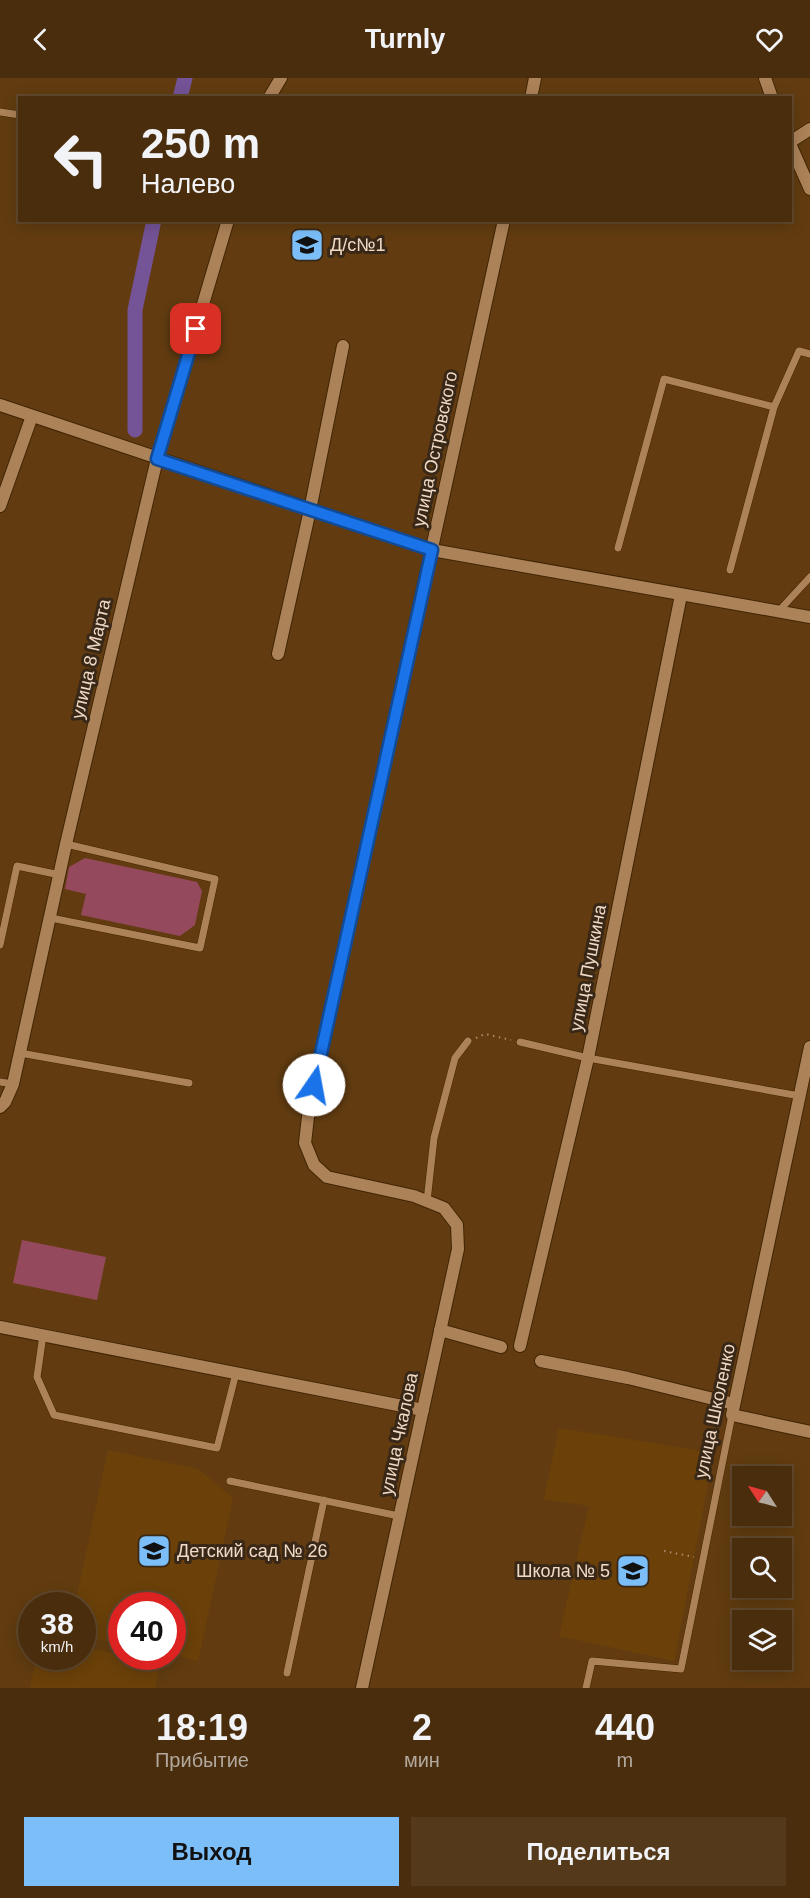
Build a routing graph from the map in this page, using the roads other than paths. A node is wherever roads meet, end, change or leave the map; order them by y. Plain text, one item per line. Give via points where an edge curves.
1 (280, 78) edge
2 (535, 78) edge
3 (765, 78) edge
4 (270, 96) edge
5 (531, 96) edge
6 (771, 96) edge
7 (0, 112) edge
8 (18, 115) edge
9 (810, 129) edge
10 (792, 142) edge
11 (792, 148) edge
12 (810, 189) edge
13 (227, 222) edge
14 (504, 222) edge
15 (342, 346) dead end
16 (810, 354) edge
17 (0, 405) edge
18 (774, 407) junction
19 (33, 416) junction
20 (157, 459) junction
21 (0, 506) edge
22 (310, 510) junction
23 (618, 548) dead end
24 (432, 550) junction
25 (730, 570) dead end
26 (810, 577) edge
27 (681, 596) junction
28 (777, 613) junction
29 (810, 617) edge
30 (278, 654) dead end
31 (66, 844) junction
32 (60, 875) junction
33 (51, 918) junction
34 (0, 945) edge
35 (468, 1041) road end
36 (520, 1042) road end
37 (810, 1047) edge
38 (20, 1053) junction
39 (588, 1058) junction
40 (6, 1083) edge
41 (189, 1083) dead end
42 (800, 1096) junction
43 (0, 1107) edge
44 (427, 1201) junction
45 (0, 1327) edge
46 (440, 1330) junction
47 (43, 1335) junction
48 (520, 1346) dead end
49 (501, 1347) dead end
50 (541, 1361) dead end
51 (236, 1373) junction
52 (733, 1409) junction
53 (423, 1410) junction
54 (810, 1432) edge
55 (230, 1481) dead end
56 (324, 1500) junction
57 (399, 1516) junction
58 (287, 1673) dead end
59 (362, 1688) edge
60 (586, 1688) edge

1 - 4 street
2 - 5 street
3 - 6 street
7 - 8 lane
9 - 10 street
11 - 12 street
13 - 20 street, улица 8 Марта
14 - 24 street, улица Островского
15 - 22 street
16 - 18 lane via 799,351
17 - 19 street
18 - 23 lane via 664,379
18 - 25 lane
19 - 20 street
19 - 21 street
20 - 22 street
20 - 31 street, улица 8 Марта
22 - 24 street
22 - 30 street
24 - 27 street
24 - 44 street, улица Островского via 309,1108 305,1143 314,1165 327,1178
26 - 28 lane
27 - 28 street
27 - 39 street, улица Пушкина
28 - 29 street
31 - 32 street, улица 8 Марта
31 - 33 lane via 215,879 200,948
32 - 33 street, улица 8 Марта
32 - 34 lane via 16,866
33 - 38 street, улица 8 Марта
35 - 44 lane via 455,1058 434,1138
36 - 39 lane
37 - 42 street, улица Школенко
38 - 40 street, улица 8 Марта
38 - 41 lane
39 - 42 lane
39 - 48 street, улица Пушкина
40 - 43 street, улица 8 Марта via 5,1102
42 - 52 street, улица Школенко
44 - 46 street, улица Чкалова via 444,1208 457,1225 458,1249
45 - 47 street
46 - 49 street
46 - 53 street, улица Чкалова
47 - 51 street
47 - 51 lane via 37,1377 54,1415 217,1448
50 - 52 street via 628,1378
51 - 53 street
52 - 54 street
52 - 60 lane, улица Школенко via 681,1669 592,1661
53 - 57 street, улица Чкалова
55 - 56 lane
56 - 57 lane
56 - 58 lane
57 - 59 street, улица Чкалова

